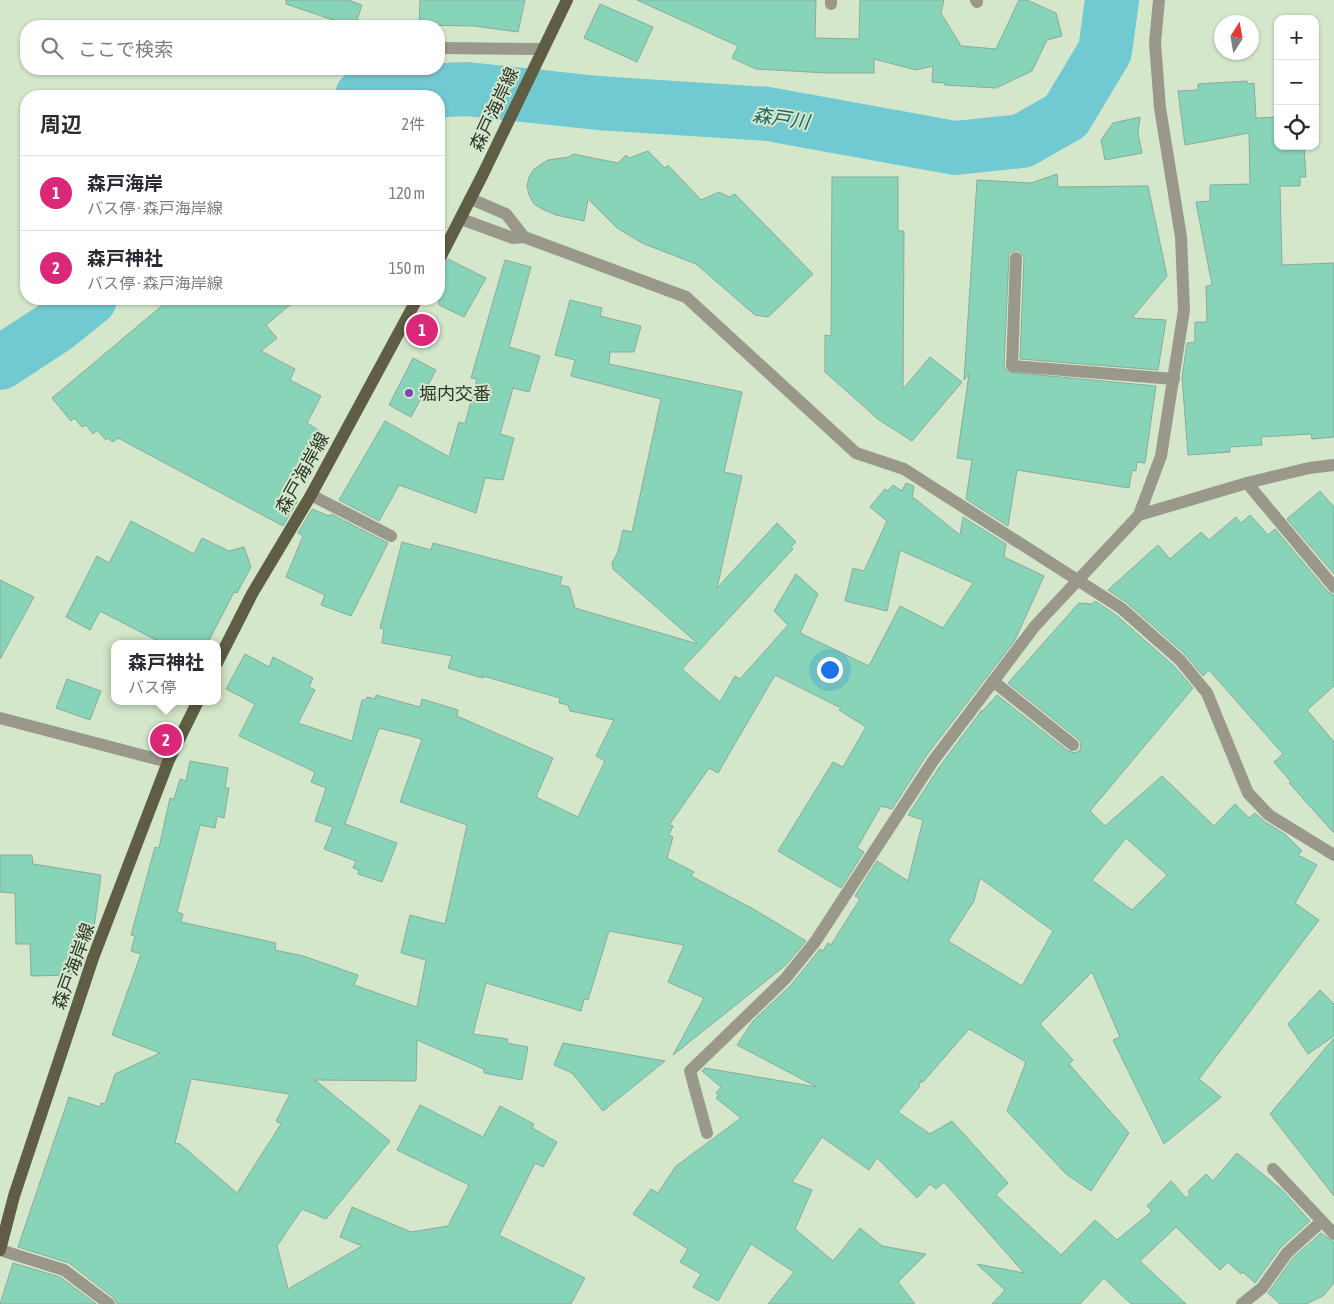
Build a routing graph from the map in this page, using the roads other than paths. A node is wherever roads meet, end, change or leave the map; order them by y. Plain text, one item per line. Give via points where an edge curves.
1 (567, 0) edge
2 (1159, 0) edge
3 (445, 48) edge
4 (542, 49) junction
5 (471, 199) junction
6 (461, 218) junction
7 (524, 237) junction
8 (445, 249) edge
9 (1016, 258) dead end
10 (414, 305) edge
11 (1174, 379) junction
12 (1334, 465) edge
13 (1247, 483) junction
14 (311, 495) junction
15 (1139, 516) junction
16 (391, 536) dead end
17 (1078, 579) junction
18 (1334, 587) edge
19 (221, 655) edge
20 (993, 681) junction
21 (196, 705) edge
22 (0, 718) edge
23 (1074, 745) dead end
24 (168, 762) junction
25 (1334, 855) edge
26 (707, 1133) dead end
27 (1273, 1169) dead end
28 (1322, 1221) junction
29 (1334, 1234) edge
30 (0, 1250) edge
31 (109, 1304) edge
32 (1242, 1304) edge

1 - 4 main road, 森戸海岸線
2 - 11 street via 1155,43 1160,108 1182,256 1184,310
3 - 4 street
4 - 5 main road, 森戸海岸線
5 - 6 main road, 森戸海岸線
5 - 7 street via 506,214
6 - 7 street via 513,238
6 - 8 main road, 森戸海岸線
7 - 17 street via 686,297 856,453 904,469
9 - 11 street via 1012,366
10 - 14 main road, 森戸海岸線
11 - 15 street via 1161,456
12 - 13 street
13 - 15 street
13 - 18 street
14 - 16 street
14 - 19 main road, 森戸海岸線 via 252,594
15 - 17 street
17 - 20 street via 1035,626
17 - 25 street via 1121,608 1180,660 1207,693 1248,793 1258,804 1269,815
20 - 23 street
20 - 26 street via 933,761 815,942 785,979 690,1071
21 - 24 main road, 森戸海岸線
22 - 24 street
24 - 30 main road, 森戸海岸線 via 93,958 14,1196
27 - 28 street
28 - 29 street
28 - 32 street via 1287,1253 1262,1288
30 - 31 street via 64,1270

